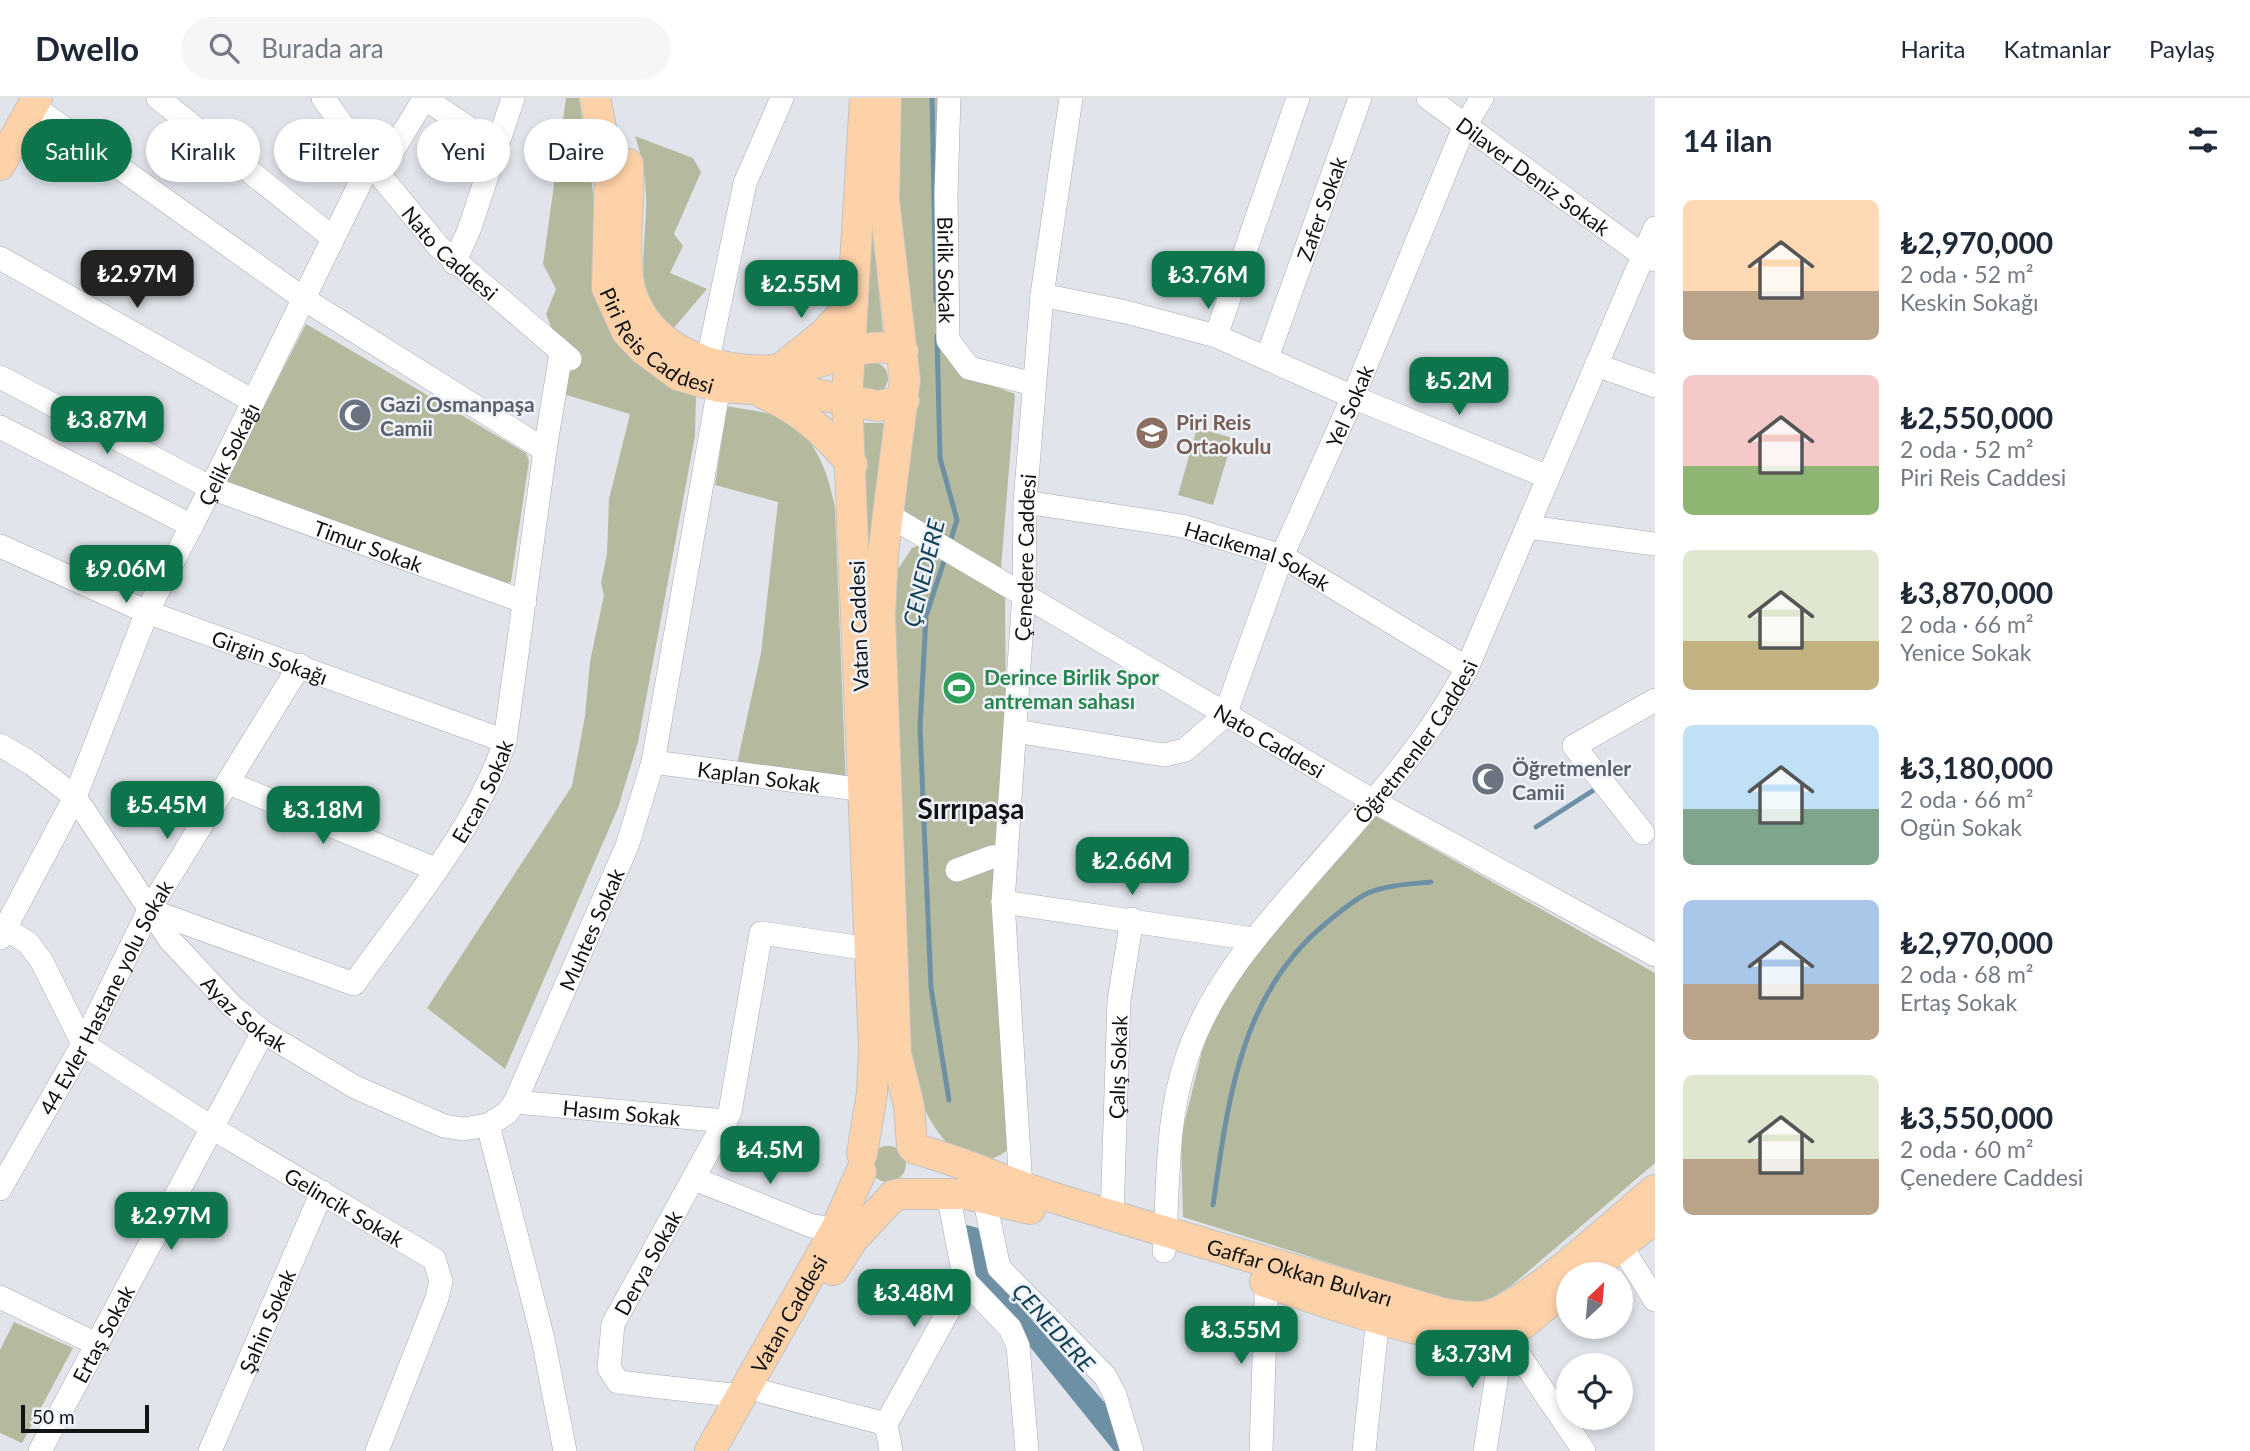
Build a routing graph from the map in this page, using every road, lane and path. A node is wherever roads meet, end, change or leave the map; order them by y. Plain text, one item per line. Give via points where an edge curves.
1 (158, 98) edge
2 (323, 98) edge
3 (424, 98) edge
4 (513, 98) edge
5 (595, 98) edge
6 (615, 98) edge
7 (782, 98) edge
8 (865, 98) edge
9 (886, 98) edge
10 (949, 98) edge
11 (1071, 98) edge
12 (1298, 98) edge
13 (1360, 98) edge
14 (1427, 98) edge
15 (1482, 98) edge
16 (35, 102) edge
17 (338, 119) edge
18 (456, 119) edge
19 (506, 119) edge
20 (403, 127) edge
21 (1464, 127) junction
22 (0, 165) edge
23 (366, 182) edge
24 (386, 182) edge
25 (485, 182) edge
26 (1655, 228) edge
27 (333, 238) junction
28 (1648, 257) edge
29 (0, 258) edge
30 (454, 263) junction
31 (1042, 295) junction
32 (304, 299) junction
33 (853, 302) junction
34 (1216, 336) junction
35 (903, 351) junction
36 (849, 354) junction
37 (566, 356) joint
38 (1267, 358) junction
39 (1596, 365) junction
40 (778, 370) junction
41 (713, 376) junction
42 (0, 377) edge
43 (1034, 384) junction
44 (1655, 386) edge
45 (754, 390) junction
46 (1353, 397) junction
47 (847, 398) junction
48 (253, 401) junction
49 (904, 401) junction
50 (0, 427) edge
51 (545, 450) junction
52 (852, 464) junction
53 (1548, 477) junction
54 (211, 488) junction
55 (1025, 502) junction
56 (890, 516) junction
57 (192, 526) junction
58 (1528, 527) junction
59 (1655, 544) edge
60 (0, 546) edge
61 (1282, 556) junction
62 (1024, 593) junction
63 (525, 601) junction
64 (147, 611) junction
65 (300, 665) junction
66 (1467, 668) junction
67 (1655, 700) edge
68 (1225, 715) junction
69 (1016, 731) junction
70 (505, 741) junction
71 (0, 745) edge
72 (653, 762) junction
73 (229, 783) junction
74 (864, 790) junction
75 (75, 797) junction
76 (1373, 802) junction
77 (1643, 833) dead end
78 (1006, 857) junction
79 (435, 869) junction
80 (957, 870) dead end
81 (1003, 902) junction
82 (149, 910) junction
83 (1132, 919) junction
84 (2, 931) edge
85 (1253, 939) junction
86 (869, 949) junction
87 (1655, 954) edge
88 (263, 1032) junction
89 (83, 1044) junction
90 (515, 1102) junction
91 (726, 1121) junction
92 (488, 1125) junction
93 (212, 1128) junction
94 (913, 1147) junction
95 (861, 1163) junction
96 (695, 1180) junction
97 (0, 1189) edge
98 (1655, 1190) edge
99 (323, 1192) junction
100 (897, 1194) junction
101 (948, 1194) junction
102 (984, 1196) junction
103 (1019, 1196) junction
104 (1112, 1216) junction
105 (1655, 1218) edge
106 (835, 1229) junction
107 (1165, 1241) junction
108 (1621, 1246) junction
109 (1600, 1262) edge
110 (1266, 1272) junction
111 (965, 1282) junction
112 (1556, 1294) edge
113 (0, 1297) edge
114 (1655, 1300) edge
115 (1378, 1317) junction
116 (1498, 1324) junction
117 (96, 1344) junction
118 (752, 1394) junction
119 (886, 1424) junction
120 (40, 1451) edge
121 (210, 1451) edge
122 (377, 1451) edge
123 (565, 1451) edge
124 (710, 1451) edge
125 (732, 1451) edge
126 (891, 1451) edge
127 (1027, 1451) edge
128 (1132, 1451) edge
129 (1261, 1451) edge
130 (1364, 1451) edge
131 (1485, 1451) edge
132 (1584, 1451) edge

1 - 27 street
2 - 17 street, Nato Caddesi
3 - 18 street
3 - 20 street, Çelik Sokağı
4 - 19 street
5 - 41 main road, Piri Reis Caddesi via 610,172 606,267 614,309 627,332 661,365 678,375
6 - 41 main road, Piri Reis Caddesi via 628,164 627,270 631,289 654,330
7 - 41 street, Muhtes Sokak via 745,184
8 - 33 main road, Vatan Caddesi
9 - 35 main road, Vatan Caddesi via 884,199
10 - 43 street, Birlik Sokak via 948,340 969,368
11 - 31 street, Çenedere Caddesi
12 - 34 street
13 - 38 street, Zafer Sokak
14 - 21 street, Dilaver Deniz Sokak
15 - 21 street, Yel Sokak
16 - 22 main road
16 - 32 street
21 - 28 street, Dilaver Deniz Sokak
21 - 46 street, Yel Sokak
23 - 27 street, Çelik Sokağı
24 - 30 street, Nato Caddesi
25 - 30 street
26 - 28 street, Öğretmenler Caddesi
27 - 32 street, Çelik Sokağı
28 - 39 street, Öğretmenler Caddesi
29 - 48 street
30 - 37 street, Nato Caddesi
31 - 34 street
31 - 43 street, Çenedere Caddesi
32 - 48 street, Çelik Sokağı
32 - 51 street
33 - 36 main road, Vatan Caddesi
33 - 40 main road via 824,334
34 - 38 street
35 - 36 main road, Piri Reis Caddesi via 878,345
35 - 49 main road, Vatan Caddesi
36 - 40 main road, Piri Reis Caddesi
36 - 47 main road, Vatan Caddesi
37 - 51 street, Ercan Sokak
38 - 46 street
39 - 44 street
39 - 53 street, Öğretmenler Caddesi
40 - 41 main road, Piri Reis Caddesi
41 - 45 main road, Piri Reis Caddesi
41 - 72 street, Muhtes Sokak
42 - 54 street, Timur Sokak
43 - 55 street, Çenedere Caddesi
45 - 47 main road, Piri Reis Caddesi
45 - 52 main road via 810,419
46 - 53 street
46 - 61 street, Yel Sokak
47 - 49 main road, Piri Reis Caddesi via 878,406
47 - 52 main road, Vatan Caddesi
48 - 54 street, Çelik Sokağı
49 - 56 main road, Vatan Caddesi
50 - 57 street
51 - 63 street, Ercan Sokak
52 - 74 main road, Vatan Caddesi
53 - 58 street, Öğretmenler Caddesi
54 - 57 street, Çelik Sokağı
54 - 63 street, Timur Sokak
55 - 61 street, Hacıkemal Sokak via 1146,514
55 - 62 street, Çenedere Caddesi
56 - 62 street, Nato Caddesi
56 - 94 main road, Vatan Caddesi via 880,615 886,792 896,1054
57 - 64 street, Çelik Sokağı
58 - 59 street
58 - 66 street, Öğretmenler Caddesi
60 - 64 street, Girgin Sokağı
61 - 66 street, Hacıkemal Sokak
61 - 68 street, Yel Sokak
62 - 68 street, Nato Caddesi
62 - 69 street, Çenedere Caddesi
63 - 70 street, Ercan Sokak
64 - 65 street, Girgin Sokağı
64 - 75 street, Çelik Sokağı
65 - 70 street, Girgin Sokağı
65 - 73 street, 44 Evler Hastane yolu Sokak
66 - 76 street, Öğretmenler Caddesi via 1434,726
67 - 77 street via 1574,746
68 - 69 street via 1185,750 1164,755
68 - 76 street, Nato Caddesi
69 - 78 street, Çenedere Caddesi
70 - 79 street, Ercan Sokak via 473,810
71 - 75 street, Ayaz Sokak
72 - 74 street, Kaplan Sokak
72 - 90 street, Muhtes Sokak via 627,846
73 - 79 street
73 - 82 street, 44 Evler Hastane yolu Sokak
74 - 86 main road, Vatan Caddesi
75 - 82 street, Ayaz Sokak
75 - 84 street, Çelik Sokağı
76 - 85 street, Öğretmenler Caddesi
76 - 87 street, Nato Caddesi
78 - 80 street via 992,857
78 - 81 street, Çenedere Caddesi
79 - 82 street, Ercan Sokak via 354,984
81 - 83 street
81 - 103 street, Çenedere Caddesi
82 - 88 street, Ayaz Sokak via 194,969
82 - 89 street, 44 Evler Hastane yolu Sokak
83 - 85 street
83 - 104 street, Çalış Sokak via 1119,1000
84 - 89 street via 28,943 41,960
85 - 107 street, Öğretmenler Caddesi via 1206,1012 1180,1081 1166,1158
86 - 91 street, Derya Sokak via 761,933 733,1104
86 - 95 main road, Vatan Caddesi via 873,1075
88 - 92 street, Ayaz Sokak via 355,1087 421,1118 463,1129
88 - 93 street, Ertaş Sokak
89 - 93 street, Gelincik Sokak
89 - 97 street, 44 Evler Hastane yolu Sokak
90 - 91 street, Hasım Sokak
90 - 92 street, Muhtes Sokak
91 - 96 street, Derya Sokak
92 - 123 street via 543,1339
93 - 99 street, Gelincik Sokak
93 - 117 street, Ertaş Sokak
94 - 95 main road via 904,1139 884,1136 875,1139
94 - 100 main road, Vatan Caddesi via 918,1175
94 - 103 main road, Gaffar Okkan Bulvarı via 952,1159
95 - 100 main road via 864,1181 877,1192
95 - 106 main road, Vatan Caddesi
96 - 106 street via 812,1226
96 - 118 street, Derya Sokak via 613,1324 609,1368 618,1382
98 - 116 main road, Gaffar Okkan Bulvarı
99 - 121 street, Şahin Sokak
99 - 122 street, Gelincik Sokak via 421,1249 439,1268 437,1298
100 - 101 main road, Gaffar Okkan Bulvarı
100 - 118 main road, Vatan Caddesi via 844,1250
101 - 102 main road, Gaffar Okkan Bulvarı
101 - 111 street
102 - 103 main road, Gaffar Okkan Bulvarı
102 - 128 street via 999,1268 1105,1377
103 - 104 main road, Gaffar Okkan Bulvarı
103 - 107 main road, Gaffar Okkan Bulvarı
104 - 107 main road, Gaffar Okkan Bulvarı
105 - 108 main road
106 - 118 main road, Vatan Caddesi
107 - 110 main road, Gaffar Okkan Bulvarı
108 - 109 main road
108 - 114 street
110 - 115 main road, Gaffar Okkan Bulvarı
110 - 116 main road, Gaffar Okkan Bulvarı
110 - 129 street
111 - 119 street
111 - 127 street via 1010,1328 1018,1346
112 - 116 main road
113 - 117 street
115 - 116 main road, Gaffar Okkan Bulvarı via 1472,1340
115 - 130 street
116 - 131 street
116 - 132 street
117 - 120 street, Ertaş Sokak
118 - 119 street
118 - 124 main road, Vatan Caddesi
118 - 125 main road, Vatan Caddesi
119 - 126 street

